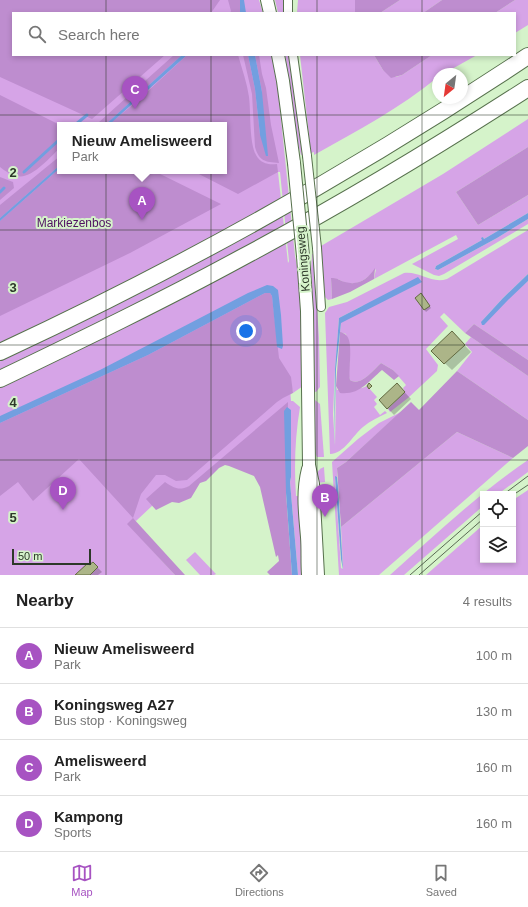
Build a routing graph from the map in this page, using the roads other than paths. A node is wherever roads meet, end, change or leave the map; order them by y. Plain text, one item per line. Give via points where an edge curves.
1 (267, 0) edge
2 (288, 0) edge
3 (270, 12) edge
4 (288, 12) edge
5 (278, 56) edge
6 (293, 56) edge
7 (528, 56) edge
8 (528, 88) edge
9 (321, 306) dead end
10 (0, 352) edge
11 (0, 379) edge
12 (309, 465) junction
13 (308, 575) edge
14 (318, 575) edge

1 - 3 main road
2 - 4 street
5 - 12 main road, Koningsweg, bridge via 304,256
6 - 9 street, Koningsweg, bridge via 307,156
7 - 10 highway via 396,140 278,209 176,264
8 - 11 highway via 367,187 243,258
12 - 13 main road, Koningsweg via 304,484
12 - 14 main road, Koningsweg via 313,484

